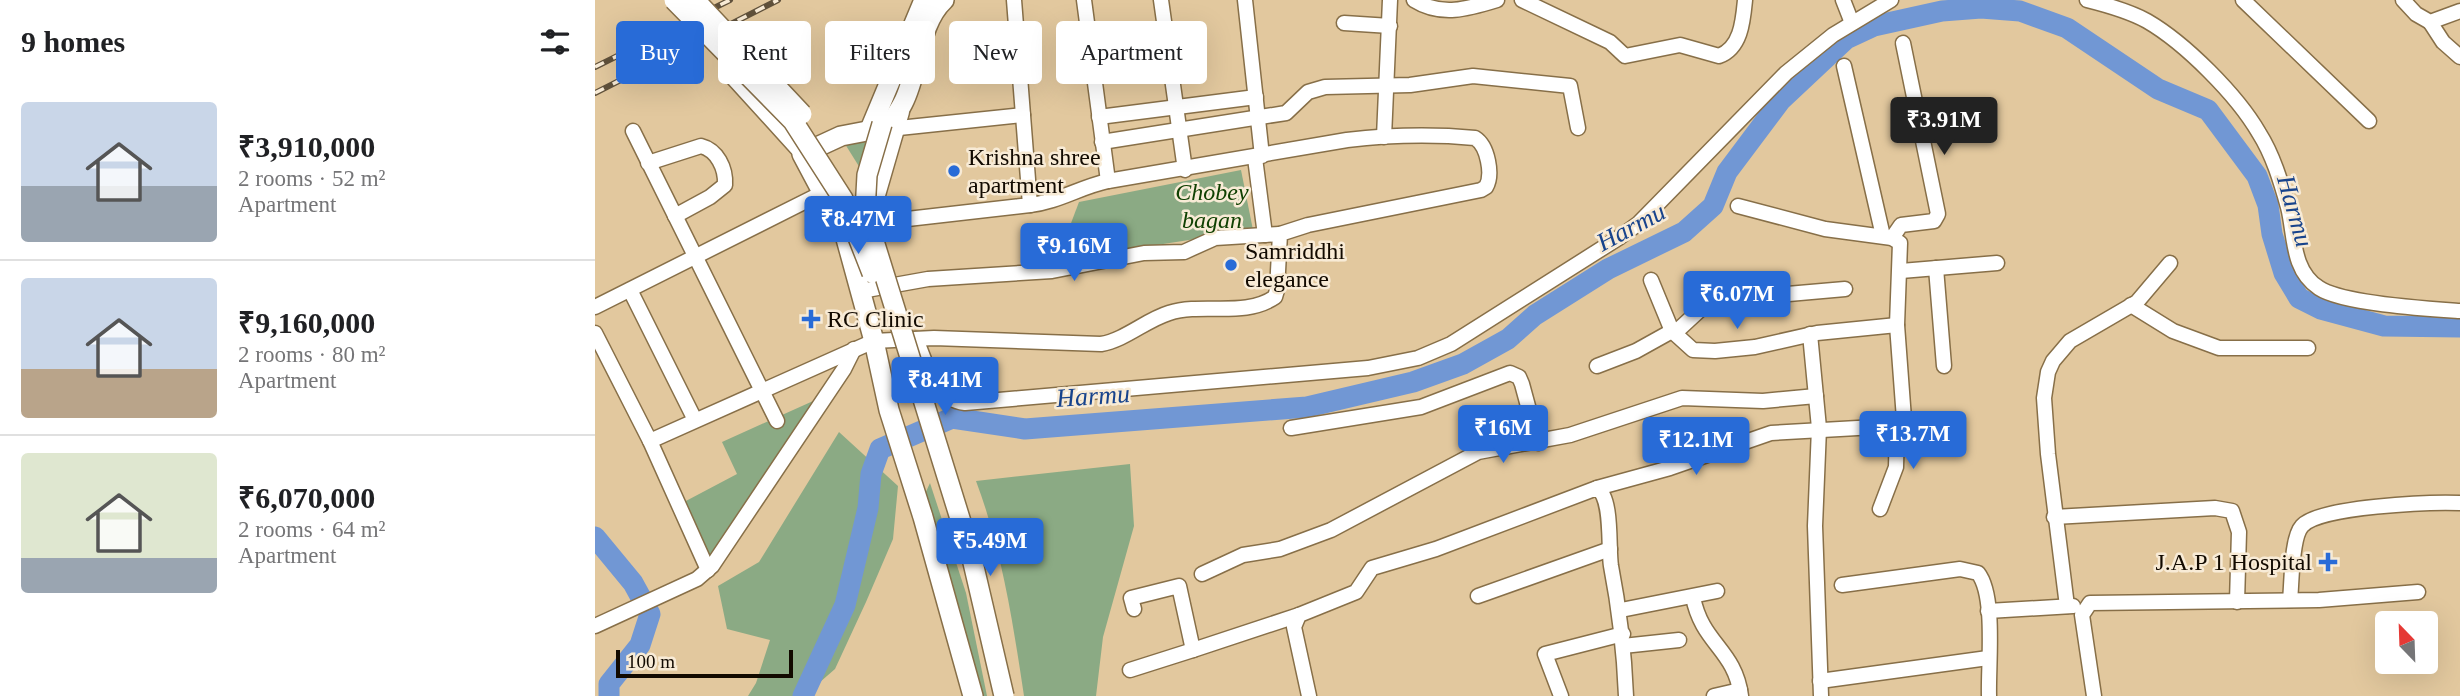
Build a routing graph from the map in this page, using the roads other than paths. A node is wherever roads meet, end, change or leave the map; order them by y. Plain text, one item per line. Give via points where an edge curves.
1 (674, 0) edge
2 (695, 0) edge
3 (924, 0) edge
4 (936, 0) edge
5 (944, 0) edge
6 (1014, 0) edge
7 (1084, 0) edge
8 (1161, 0) edge
9 (1245, 0) edge
10 (1390, 0) edge
11 (1414, 0) edge
12 (1497, 0) edge
13 (1522, 0) edge
14 (1745, 0) edge
15 (1843, 0) edge
16 (1891, 0) edge
17 (2087, 0) edge
18 (2243, 0) edge
19 (2403, 0) edge
20 (2460, 11) edge
21 (2430, 22) junction
22 (1344, 23) dead end
23 (1852, 23) junction
24 (1389, 26) junction
25 (1903, 43) dead end
26 (2460, 57) edge
27 (1844, 66) dead end
28 (738, 84) edge
29 (1388, 86) junction
30 (1256, 97) junction
31 (904, 102) junction
32 (1176, 106) junction
33 (1023, 115) junction
34 (1099, 117) junction
35 (1258, 117) junction
36 (2369, 121) dead end
37 (884, 126) junction
38 (1179, 128) junction
39 (1578, 128) dead end
40 (632, 131) dead end
41 (1384, 137) junction
42 (1103, 142) junction
43 (802, 154) junction
44 (1258, 157) junction
45 (648, 163) junction
46 (1185, 170) junction
47 (1108, 181) junction
48 (824, 192) junction
49 (1030, 205) junction
50 (1738, 206) dead end
51 (675, 215) junction
52 (845, 234) junction
53 (1273, 235) junction
54 (1888, 237) junction
55 (695, 258) junction
56 (1997, 263) dead end
57 (2170, 263) dead end
58 (1936, 268) junction
59 (1901, 271) junction
60 (1650, 280) dead end
61 (1845, 289) dead end
62 (631, 290) junction
63 (861, 290) junction
64 (2131, 305) junction
65 (595, 307) edge
66 (2460, 310) edge
67 (1897, 325) junction
68 (1674, 332) junction
69 (595, 333) edge
70 (1810, 334) junction
71 (916, 339) junction
72 (874, 341) junction
73 (854, 348) junction
74 (2308, 348) dead end
75 (1597, 366) dead end
76 (1944, 366) dead end
77 (762, 389) junction
78 (1816, 396) junction
79 (695, 420) junction
80 (777, 421) dead end
81 (1897, 425) junction
82 (1291, 428) dead end
83 (1819, 428) junction
84 (650, 441) junction
85 (1538, 443) junction
86 (943, 472) junction
87 (1597, 488) junction
88 (2460, 503) edge
89 (1880, 509) dead end
90 (2053, 517) junction
91 (1610, 549) junction
92 (708, 570) junction
93 (1202, 574) dead end
94 (1842, 585) dead end
95 (1717, 591) dead end
96 (2419, 592) dead end
97 (1478, 596) dead end
98 (1693, 597) junction
99 (2290, 600) junction
100 (2237, 602) junction
101 (2087, 605) junction
102 (2067, 606) junction
103 (1134, 609) dead end
104 (1621, 610) junction
105 (1987, 611) junction
106 (1299, 615) junction
107 (595, 626) edge
108 (1623, 640) junction
109 (1679, 640) dead end
110 (1193, 650) junction
111 (1988, 658) junction
112 (1130, 670) dead end
113 (1821, 688) edge
114 (1741, 693) edge
115 (973, 696) edge
116 (995, 696) edge
117 (1006, 696) edge
118 (1309, 696) edge
119 (1561, 696) edge
120 (1626, 696) edge
121 (1714, 696) edge
122 (1989, 696) edge
123 (2094, 696) edge

1 - 86 main road, bridge via 793,121 843,199
2 - 86 main road, bridge via 807,119 860,206 904,314
3 - 37 main road
4 - 37 main road
5 - 31 main road via 929,25
6 - 33 street
7 - 34 street
8 - 32 street
9 - 30 street
10 - 24 street
11 - 12 street via 1438,10 1471,8
13 - 14 street via 1610,42 1625,56 1680,45 1719,57 1738,36
15 - 23 street
16 - 23 street
17 - 66 street via 2128,12 2164,33 2243,111 2258,130 2275,167 2300,265 2319,288 2383,304
18 - 36 street
19 - 21 street
20 - 21 street
21 - 26 street
22 - 24 street
23 - 71 street via 1786,73 1639,223 1483,325 1418,358 1368,368 965,403 954,401 936,387
24 - 29 street
25 - 54 street via 1938,214 1934,221 1901,225
27 - 54 street
28 - 43 street
29 - 35 street via 1317,88 1292,110
29 - 39 street via 1472,76 1562,83 1570,86 1573,94
29 - 41 street
30 - 32 street
30 - 35 street
31 - 37 street
31 - 43 main road via 888,127 841,136
32 - 34 street
32 - 38 street
33 - 37 street
33 - 49 street
34 - 42 street
35 - 38 street
35 - 44 street
37 - 52 street via 876,202
37 - 116 main road, bridge via 857,184 857,213 970,568
37 - 117 main road, bridge via 867,175 865,212 971,554
38 - 42 street
38 - 46 street
40 - 45 street
41 - 44 street
41 - 53 street via 1475,138 1485,147 1489,183 1481,190
42 - 47 street
43 - 48 main road
44 - 46 street
44 - 53 street
45 - 51 street
45 - 51 street via 701,146 717,155 725,185
46 - 47 street
47 - 49 street via 1084,186 1055,201
48 - 52 main road
48 - 55 street
49 - 52 street via 890,221
50 - 54 street via 1825,229
51 - 55 street
52 - 63 main road
53 - 63 street via 1215,237 1184,251 1144,253 1052,271 935,278
53 - 71 street via 1277,290 1275,297 1261,305 1170,313 1101,344
54 - 59 street via 1901,246
55 - 62 street
55 - 77 street
56 - 58 street
57 - 64 street
58 - 59 street
58 - 76 street
59 - 67 street
60 - 68 street
61 - 68 street via 1719,300 1703,307
62 - 65 street
62 - 79 street
63 - 72 main road
64 - 74 street via 2173,331 2219,348
64 - 90 street via 2070,341 2048,372 2045,398
67 - 70 street
67 - 81 street via 1905,412
68 - 70 street via 1689,347 1701,351 1755,347
68 - 75 street
69 - 84 street
70 - 78 street
71 - 72 street
72 - 73 street
72 - 115 main road via 889,410
73 - 77 street
73 - 92 street
77 - 79 street
77 - 80 street
78 - 83 street
78 - 85 street via 1669,401
79 - 84 street
81 - 83 street
81 - 89 street via 1896,467
82 - 85 street via 1421,407 1510,373 1522,384
83 - 87 street via 1762,435
83 - 113 street via 1815,526
84 - 92 street
85 - 93 street via 1478,452 1331,530 1280,549 1243,555
86 - 116 main road
86 - 117 main road via 984,589
87 - 91 street via 1604,497
87 - 106 street via 1436,550 1373,568 1356,592
88 - 99 street via 2337,512 2308,522 2297,536
90 - 100 street via 2215,508 2232,511 2239,532
90 - 102 street
91 - 97 street
91 - 104 street
92 - 107 street
94 - 105 street via 1971,570 1982,579
95 - 98 street
96 - 99 street
98 - 104 street
98 - 114 street via 1702,627 1732,662
99 - 100 street
100 - 101 street via 2107,601
101 - 102 street
101 - 123 street via 2082,619
102 - 105 street
103 - 110 street via 1131,598 1179,586
104 - 108 street
105 - 111 street
106 - 110 street
106 - 118 street via 1294,627
108 - 109 street
108 - 119 street via 1545,654
108 - 120 street
110 - 112 street
111 - 113 street
111 - 122 street
114 - 121 street

